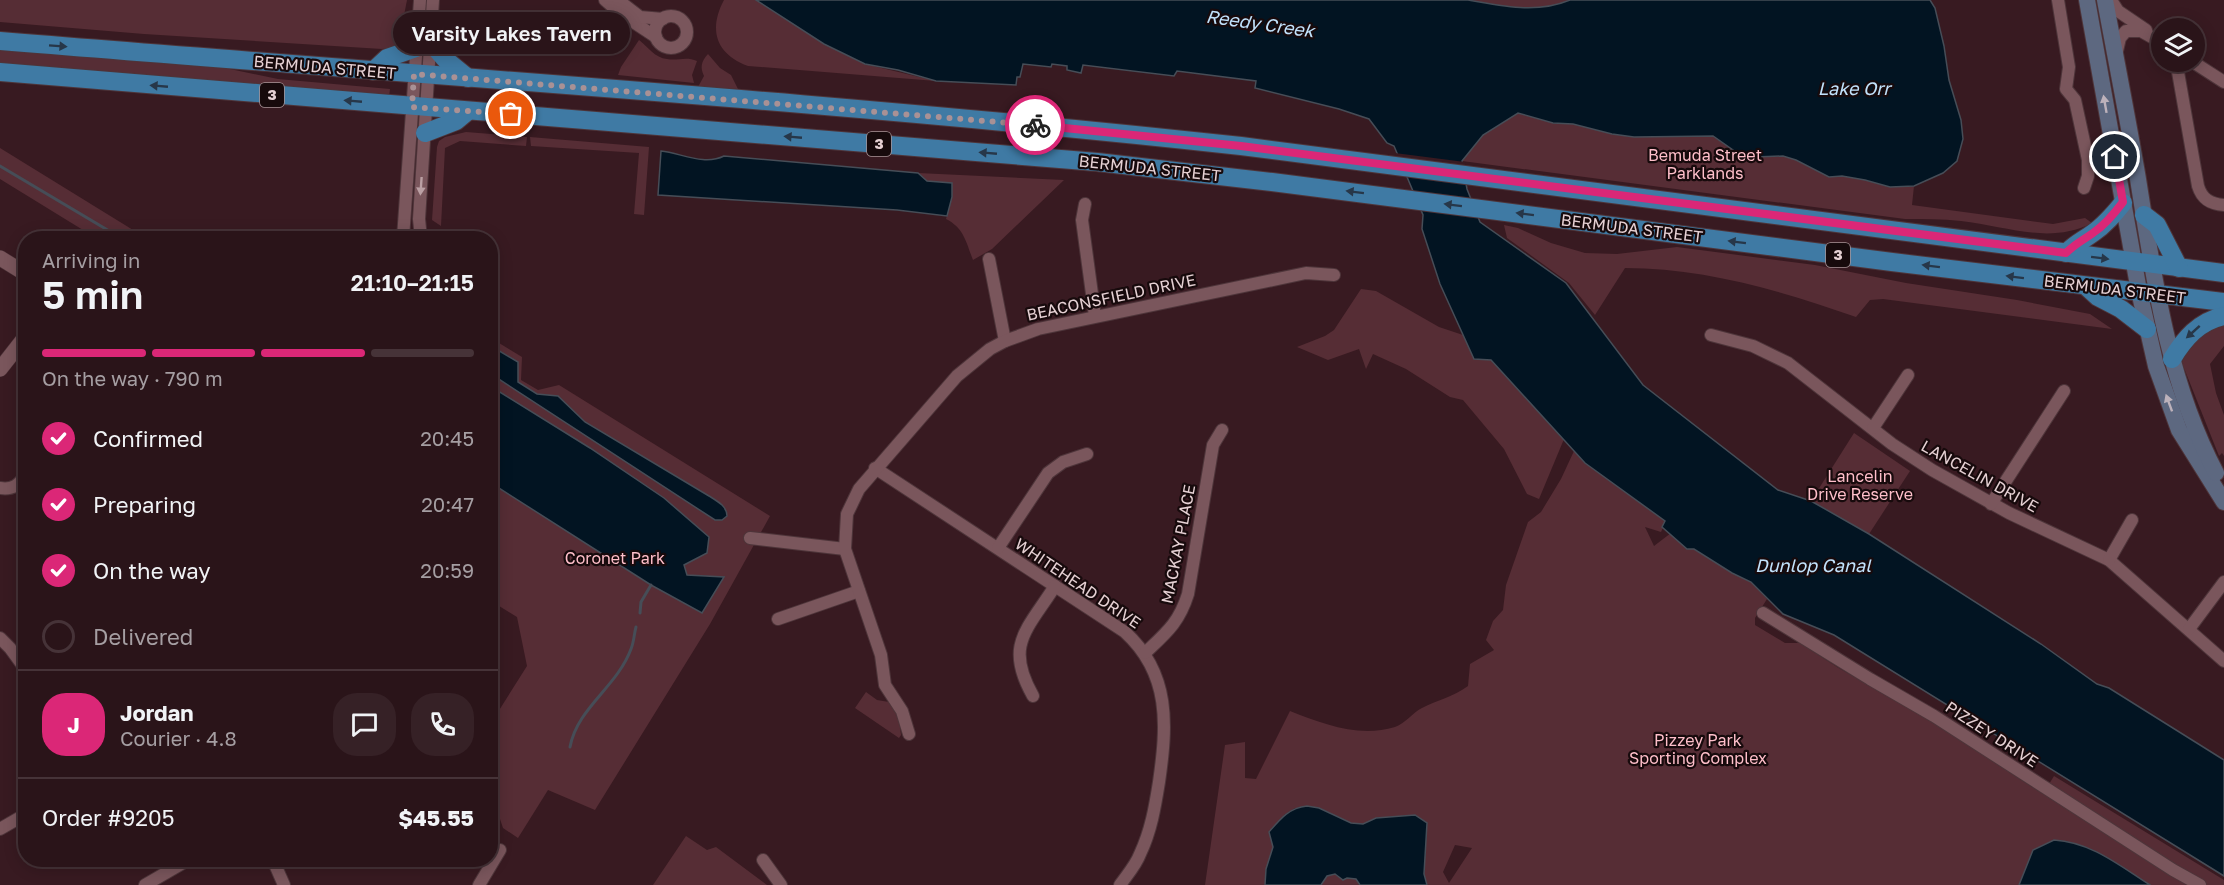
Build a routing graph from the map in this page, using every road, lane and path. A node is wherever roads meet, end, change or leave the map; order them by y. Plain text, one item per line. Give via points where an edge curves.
1 (420, 0) edge
2 (434, 0) edge
3 (605, 0) edge
4 (618, 0) edge
5 (2058, 0) edge
6 (2087, 0) edge
7 (2108, 5) edge
8 (663, 19) junction
9 (2135, 30) junction
10 (2151, 34) edge
11 (656, 37) junction
12 (2151, 37) edge
13 (0, 41) edge
14 (423, 45) junction
15 (2115, 58) junction
16 (2205, 70) edge
17 (373, 71) junction
18 (0, 72) edge
19 (2178, 72) edge
20 (421, 74) junction
21 (468, 78) junction
22 (2224, 82) edge
23 (419, 107) junction
24 (468, 111) junction
25 (425, 133) junction
26 (2084, 188) dead end
27 (2123, 202) junction
28 (1085, 204) dead end
29 (2224, 205) edge
30 (2144, 215) junction
31 (405, 231) edge
32 (419, 231) edge
33 (2066, 253) junction
34 (0, 258) edge
35 (988, 259) dead end
36 (2143, 263) junction
37 (2178, 268) junction
38 (18, 269) edge
39 (2224, 273) edge
40 (1334, 275) dead end
41 (2084, 285) junction
42 (2139, 291) junction
43 (2157, 293) junction
44 (2224, 302) edge
45 (1095, 316) junction
46 (2224, 316) edge
47 (2146, 329) junction
48 (1711, 335) dead end
49 (1005, 341) junction
50 (18, 346) edge
51 (2172, 359) junction
52 (0, 369) edge
53 (1908, 375) dead end
54 (2064, 391) dead end
55 (1873, 428) junction
56 (1222, 430) dead end
57 (1087, 454) dead end
58 (876, 468) junction
59 (18, 483) edge
60 (2224, 486) edge
61 (0, 488) edge
62 (2224, 502) edge
63 (1991, 504) junction
64 (2132, 520) dead end
65 (750, 538) dead end
66 (998, 548) junction
67 (845, 549) junction
68 (2109, 560) junction
69 (2224, 582) edge
70 (1055, 586) junction
71 (859, 591) junction
72 (1763, 613) dead end
73 (778, 619) dead end
74 (2188, 629) junction
75 (0, 638) edge
76 (1145, 653) junction
77 (18, 660) edge
78 (2224, 660) edge
79 (1033, 696) dead end
80 (909, 734) dead end
81 (18, 819) edge
82 (0, 829) edge
83 (500, 850) dead end
84 (498, 853) edge
85 (763, 860) dead end
86 (176, 867) edge
87 (276, 867) edge
88 (490, 867) edge
89 (145, 885) edge
90 (284, 885) edge
91 (479, 885) edge
92 (781, 885) edge
93 (1120, 885) edge
94 (2200, 885) edge

1 - 14 street
2 - 14 street
3 - 11 street
4 - 8 street via 640,17
5 - 26 street via 2069,67 2066,89 2076,100 2088,160
6 - 7 street
27 -> 6 main road
7 - 9 street via 2125,26
7 - 10 street
7 - 15 main road
8 - 11 street via 656,27
8 - 11 street via 672,16 681,20 686,36 672,48 662,46
9 - 12 street
9 - 15 street via 2122,35
13 -> 17 main road, BERMUDA STREET / 3
14 - 17 main road via 387,58
14 - 20 street
14 - 21 main road
15 - 30 main road
16 - 22 street
17 - 20 main road, BERMUDA STREET / 3
23 -> 18 main road, BERMUDA STREET / 3
19 - 29 street via 2198,186 2210,202
20 - 21 main road, BERMUDA STREET / 3
20 - 23 street
21 - 33 main road, BERMUDA STREET / 3 via 1241,146
23 - 24 main road, BERMUDA STREET / 3
23 - 25 street
23 - 31 street
24 - 25 main road via 456,122
41 -> 24 main road, BERMUDA STREET / 3 via 1097,162
25 -> 32 street
27 - 33 main road via 2107,222
27 - 36 main road
28 - 45 street via 1082,220
30 - 36 main road
30 - 37 main road via 2157,225
33 -> 36 main road, BERMUDA STREET / 3
34 - 38 street
35 - 49 street
36 - 37 main road, BERMUDA STREET / 3
36 - 42 main road
36 - 43 main road
37 - 39 main road, BERMUDA STREET / 3
40 - 45 street, BEACONSFIELD DRIVE via 1306,273
41 - 42 main road, BERMUDA STREET / 3
41 - 47 main road
42 - 43 main road, BERMUDA STREET / 3
42 - 47 main road
43 - 44 main road, BERMUDA STREET / 3
43 - 51 main road
45 - 49 street, BEACONSFIELD DRIVE via 1038,328
46 -> 51 main road via 2200,326
62 -> 47 main road via 2179,430
48 - 55 street, LANCELIN DRIVE via 1753,346 1788,363
49 - 58 street, BEACONSFIELD DRIVE via 957,376
50 - 52 street
51 - 60 main road via 2201,442
53 - 55 street
54 - 63 street
55 - 63 street, LANCELIN DRIVE via 1918,461
56 - 76 street, MACKAY PLACE via 1213,446 1182,612 1173,627
57 - 66 street via 1063,462 1048,473
58 - 66 street, WHITEHEAD DRIVE
58 - 67 street, BEACONSFIELD DRIVE via 859,489 847,514
59 - 61 street via 9,489
63 - 68 street, LANCELIN DRIVE
64 - 68 street
65 - 67 street
66 - 70 street, WHITEHEAD DRIVE
67 - 71 street, BEACONSFIELD DRIVE
68 - 74 street, LANCELIN DRIVE
69 - 74 street
70 - 76 street, WHITEHEAD DRIVE via 1125,632
70 - 79 street via 1025,633 1019,652 1023,678
71 - 73 street
71 - 80 street, BEACONSFIELD DRIVE via 881,655 885,685 902,711
72 - 94 street, PIZZEY DRIVE
74 - 78 street, LANCELIN DRIVE
75 - 77 street
76 - 93 street, WHITEHEAD DRIVE via 1162,700 1164,745 1153,821 1140,856
81 - 82 street
83 - 84 street
85 - 92 street
86 - 89 street
87 - 90 street
88 - 91 street

